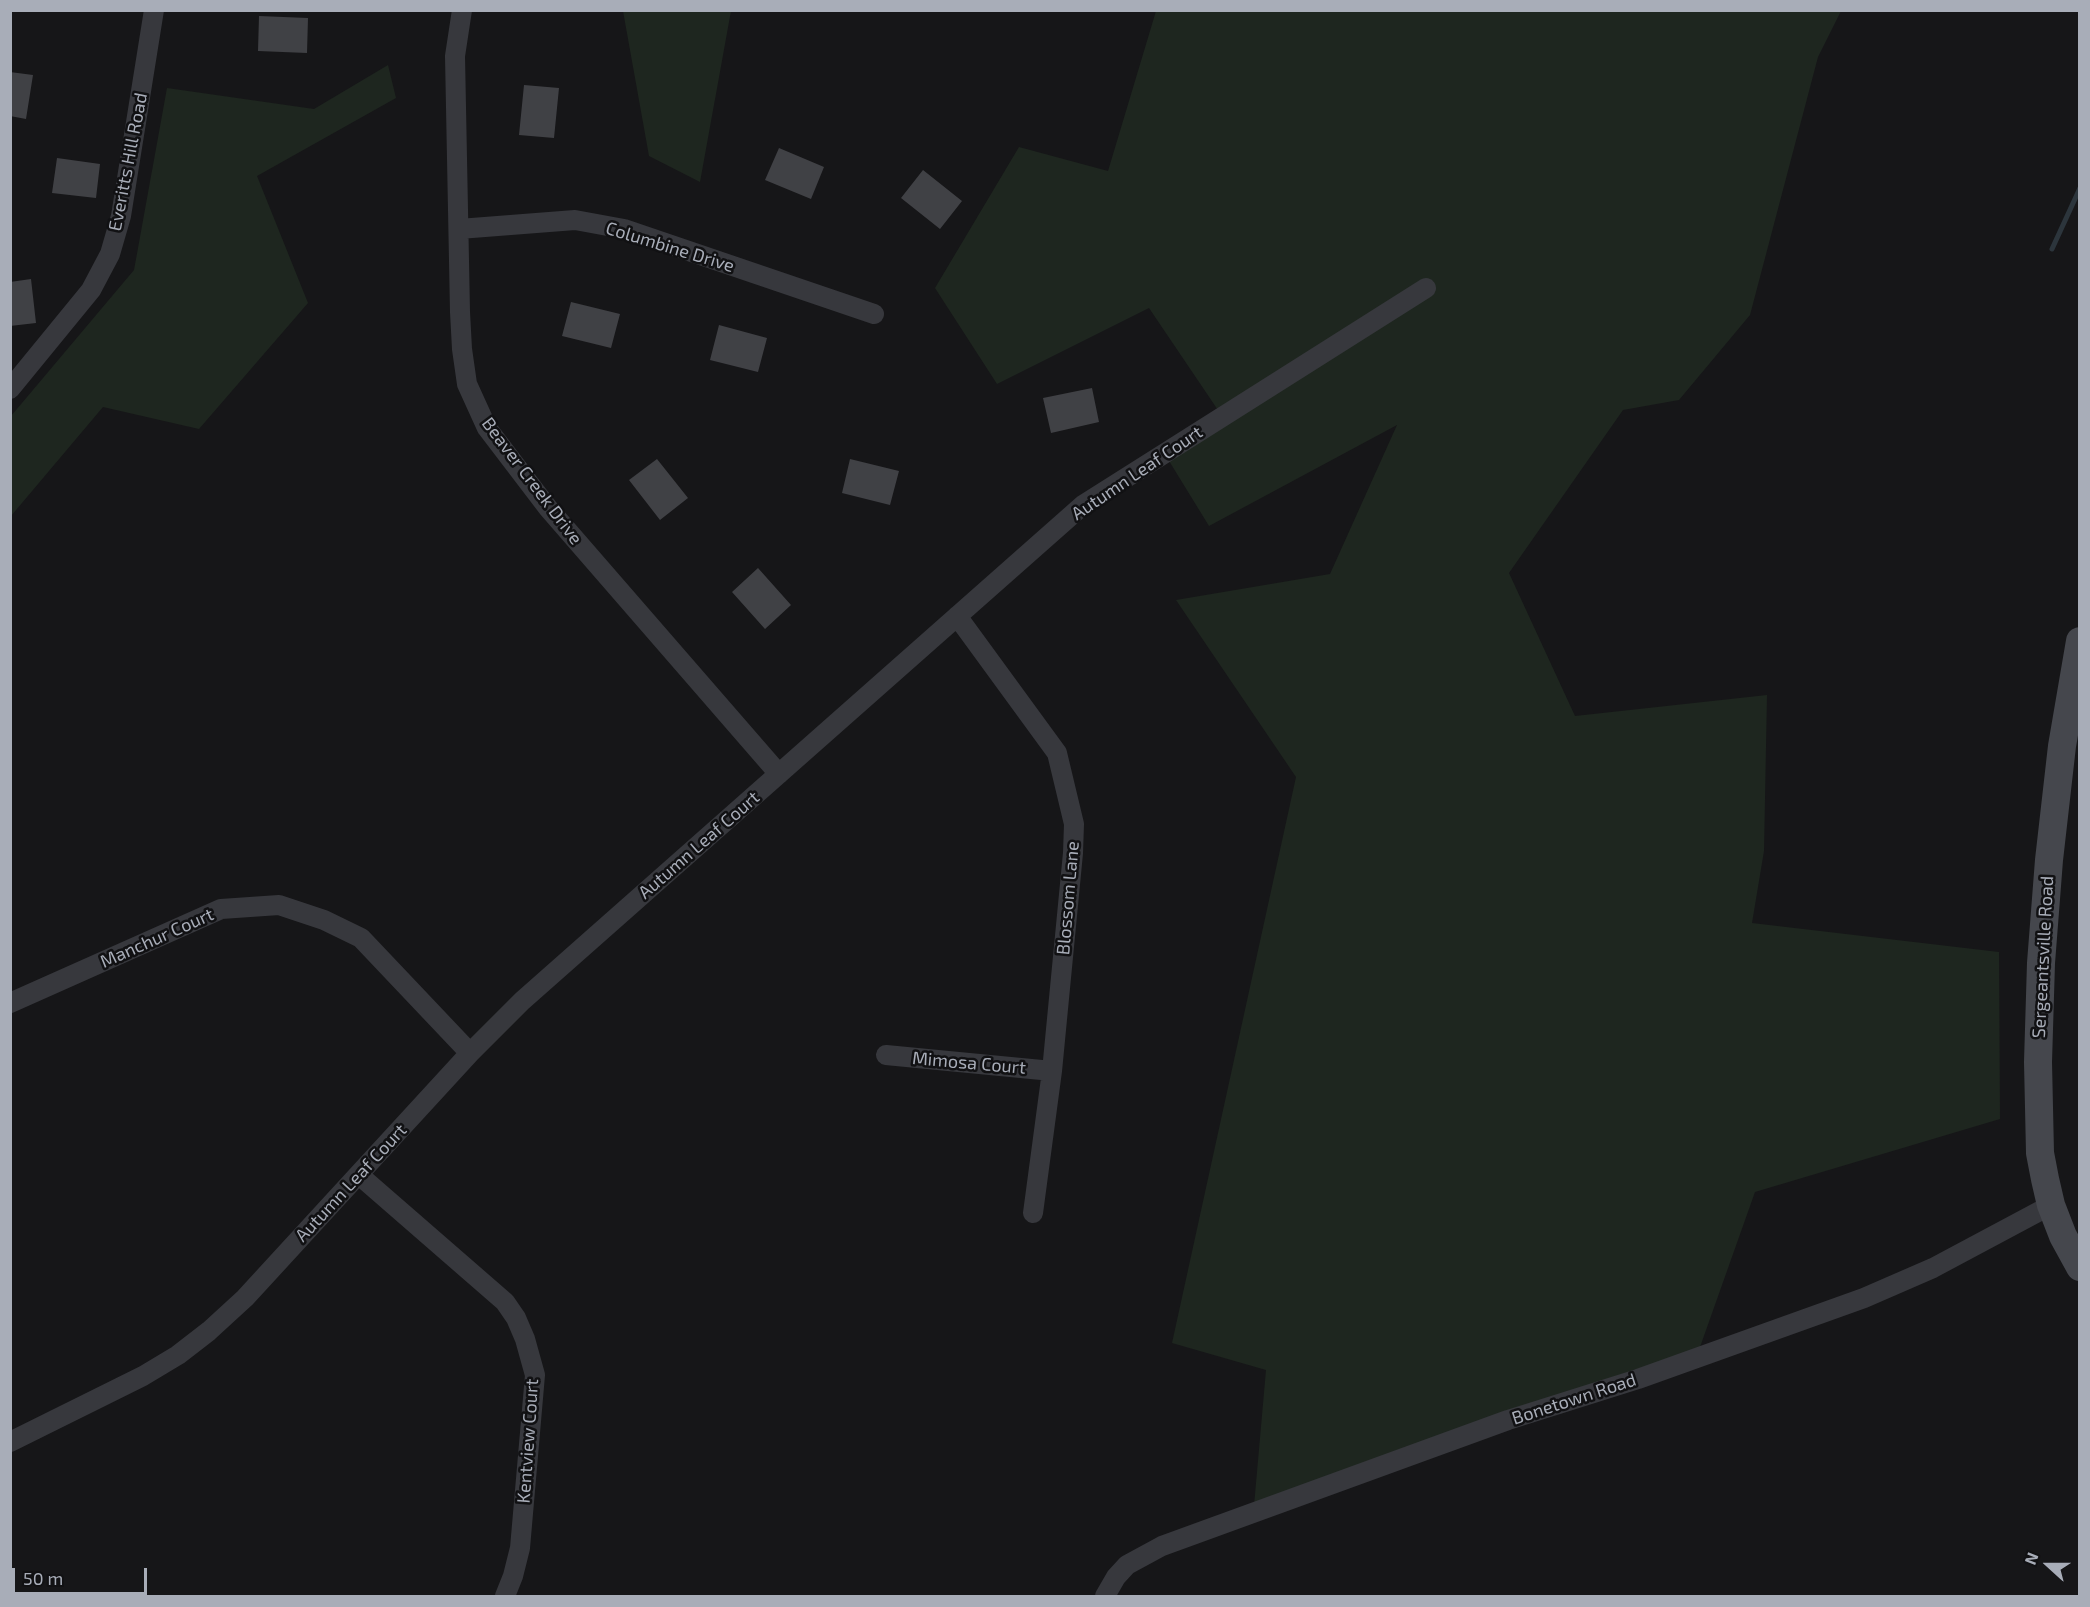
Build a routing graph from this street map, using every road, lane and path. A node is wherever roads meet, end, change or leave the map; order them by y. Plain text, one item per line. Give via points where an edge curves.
1 (154, 10) edge
2 (462, 10) edge
3 (459, 229) junction
4 (1426, 288) dead end
5 (874, 314) dead end
6 (10, 390) edge
7 (957, 616) junction
8 (2079, 641) edge
9 (779, 774) junction
10 (10, 1003) edge
11 (471, 1053) junction
12 (886, 1055) dead end
13 (1052, 1071) junction
14 (359, 1175) junction
15 (2051, 1205) junction
16 (1033, 1213) dead end
17 (2079, 1267) edge
18 (10, 1442) edge
19 (505, 1596) edge
20 (1105, 1596) edge

1 - 6 street, Everitts Hill Road via 123,205 110,254 91,290
2 - 3 street, Beaver Creek Drive via 455,56
3 - 5 street, Columbine Drive via 575,220 624,229
3 - 9 street, Beaver Creek Drive via 463,358 467,384 487,429 548,508
4 - 7 street, Autumn Leaf Court via 1083,505
7 - 9 street, Autumn Leaf Court
7 - 13 street, Blossom Lane via 1057,753 1074,824
8 - 15 main road, Sergeantsville Road via 2055,798 2041,963 2038,1115 2040,1153
9 - 11 street, Autumn Leaf Court via 522,1001
10 - 11 street, Manchur Court via 221,909 279,905 361,938
11 - 14 street, Autumn Leaf Court
12 - 13 street, Mimosa Court
13 - 16 street, Blossom Lane
14 - 18 street, Autumn Leaf Court via 245,1298 178,1355
14 - 19 street, Kentview Court via 505,1302 525,1339 535,1375 520,1548
15 - 17 main road, Sergeantsville Road
15 - 20 street, Bonetown Road via 1933,1268 1864,1298 1638,1379 1508,1420 1162,1545 1127,1565

